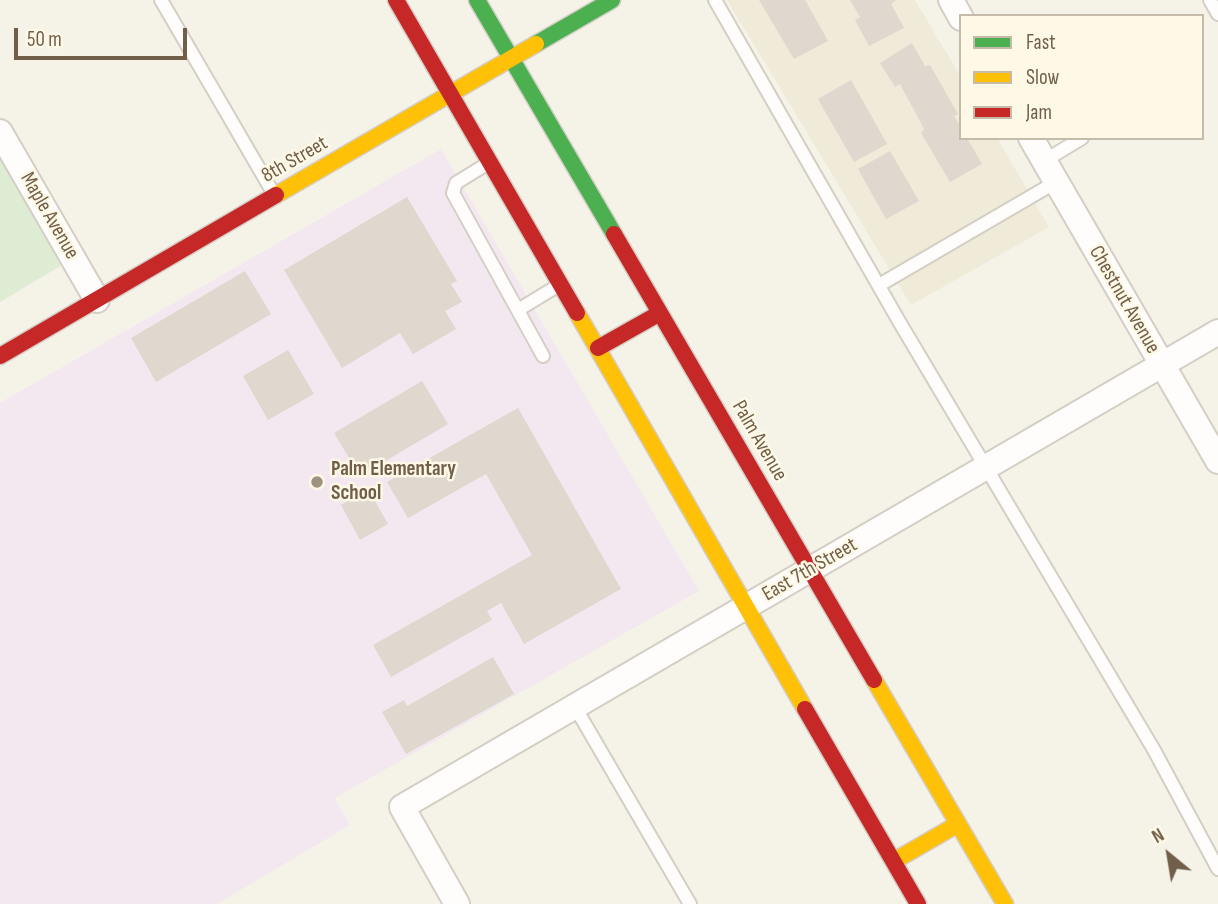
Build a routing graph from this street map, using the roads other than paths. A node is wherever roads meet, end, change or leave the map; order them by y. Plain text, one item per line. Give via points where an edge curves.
1 (161, 0) edge
2 (396, 0) edge
3 (477, 0) edge
4 (612, 0) edge
5 (715, 0) edge
6 (1210, 0) edge
7 (1218, 14) edge
8 (511, 59) junction
9 (450, 94) junction
10 (0, 132) edge
11 (1032, 140) edge
12 (1080, 140) edge
13 (490, 162) junction
14 (1050, 172) junction
15 (275, 196) junction
16 (561, 284) junction
17 (881, 284) junction
18 (97, 300) junction
19 (518, 310) junction
20 (660, 313) junction
21 (1218, 332) edge
22 (598, 348) junction
23 (0, 356) edge
24 (543, 356) dead end
25 (1162, 365) junction
26 (1218, 461) edge
27 (988, 466) junction
28 (809, 570) junction
29 (748, 606) junction
30 (575, 707) junction
31 (958, 824) junction
32 (894, 861) junction
33 (1218, 869) edge
34 (457, 904) edge
35 (690, 904) edge
36 (918, 904) edge
37 (1005, 904) edge

1 - 15 lane
2 - 9 street
3 - 8 street, Palm Avenue
4 - 8 street, 8th Street
5 - 17 lane
6 - 7 lane
8 - 9 street, 8th Street
8 - 20 street, Palm Avenue
9 - 13 street
9 - 15 street, 8th Street
10 - 18 street, Maple Avenue
11 - 14 street, Chestnut Avenue
12 - 14 lane
13 - 16 street
13 - 19 lane via 456,183 453,193
14 - 17 lane
14 - 25 street, Chestnut Avenue
15 - 18 street, 8th Street
16 - 19 lane
16 - 22 street
17 - 27 lane
18 - 23 street, 8th Street
19 - 24 lane
20 - 22 street
20 - 28 street, Palm Avenue
21 - 25 street, East 7th Street
22 - 29 street
25 - 26 street, Chestnut Avenue
25 - 27 street, East 7th Street
27 - 28 street, East 7th Street
27 - 33 lane
28 - 29 street, East 7th Street
28 - 31 street, Palm Avenue
29 - 30 street, East 7th Street
29 - 32 street
30 - 34 street, East 7th Street via 402,807
30 - 35 lane
31 - 32 street
31 - 37 street, Palm Avenue
32 - 36 street

